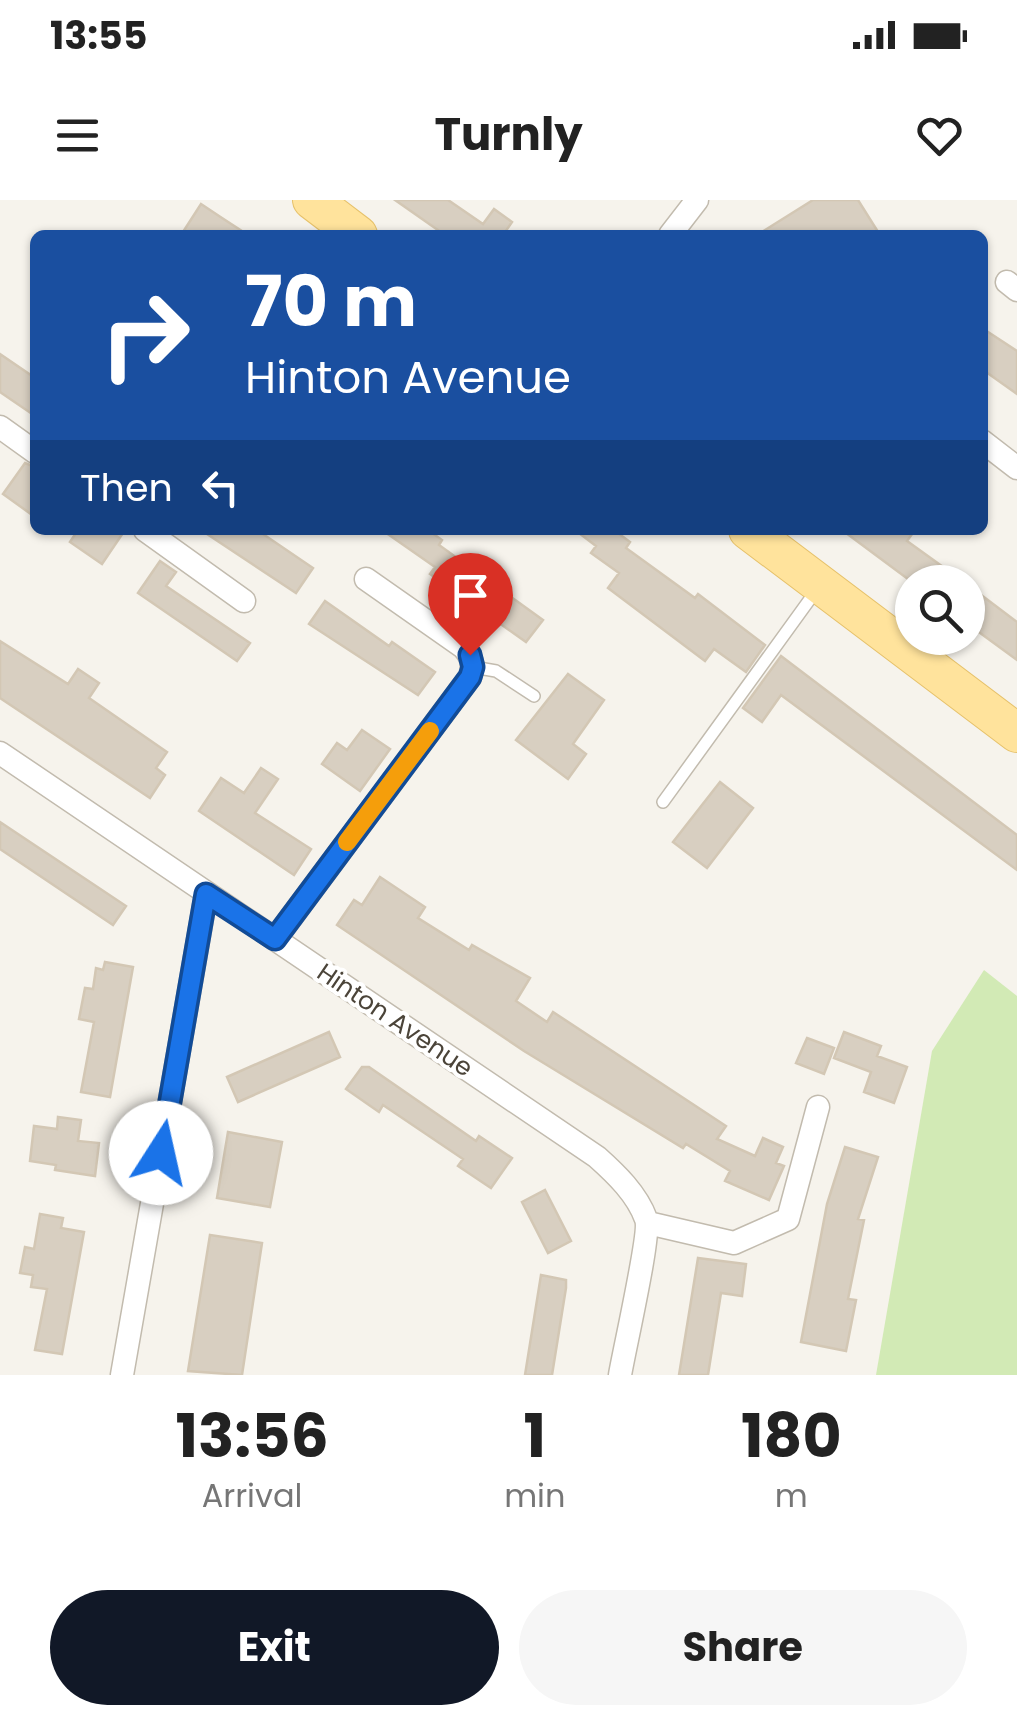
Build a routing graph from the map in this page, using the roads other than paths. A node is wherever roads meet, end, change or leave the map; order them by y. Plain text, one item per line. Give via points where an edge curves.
1 (312, 200) edge
2 (696, 200) edge
3 (351, 230) edge
4 (674, 230) edge
5 (0, 428) edge
6 (988, 446) edge
7 (30, 449) edge
8 (1017, 468) edge
9 (151, 535) edge
10 (755, 535) edge
11 (366, 579) dead end
12 (820, 584) junction
13 (244, 601) dead end
14 (473, 667) junction
15 (534, 696) dead end
16 (1017, 732) edge
17 (0, 753) edge
18 (663, 802) dead end
19 (206, 894) junction
20 (275, 939) junction
21 (818, 1107) dead end
22 (648, 1223) junction
23 (122, 1375) edge
24 (620, 1375) edge

1 - 3 main road
2 - 4 street
5 - 7 street
6 - 8 street
9 - 13 street
10 - 12 main road
11 - 14 street via 463,646
12 - 16 main road
12 - 18 lane
14 - 15 lane via 496,671
14 - 20 street
17 - 19 street, Hinton Avenue
19 - 20 street, Hinton Avenue
19 - 23 street
20 - 22 street, Hinton Avenue via 597,1157 633,1194
21 - 22 street via 788,1219 734,1244
22 - 24 street

